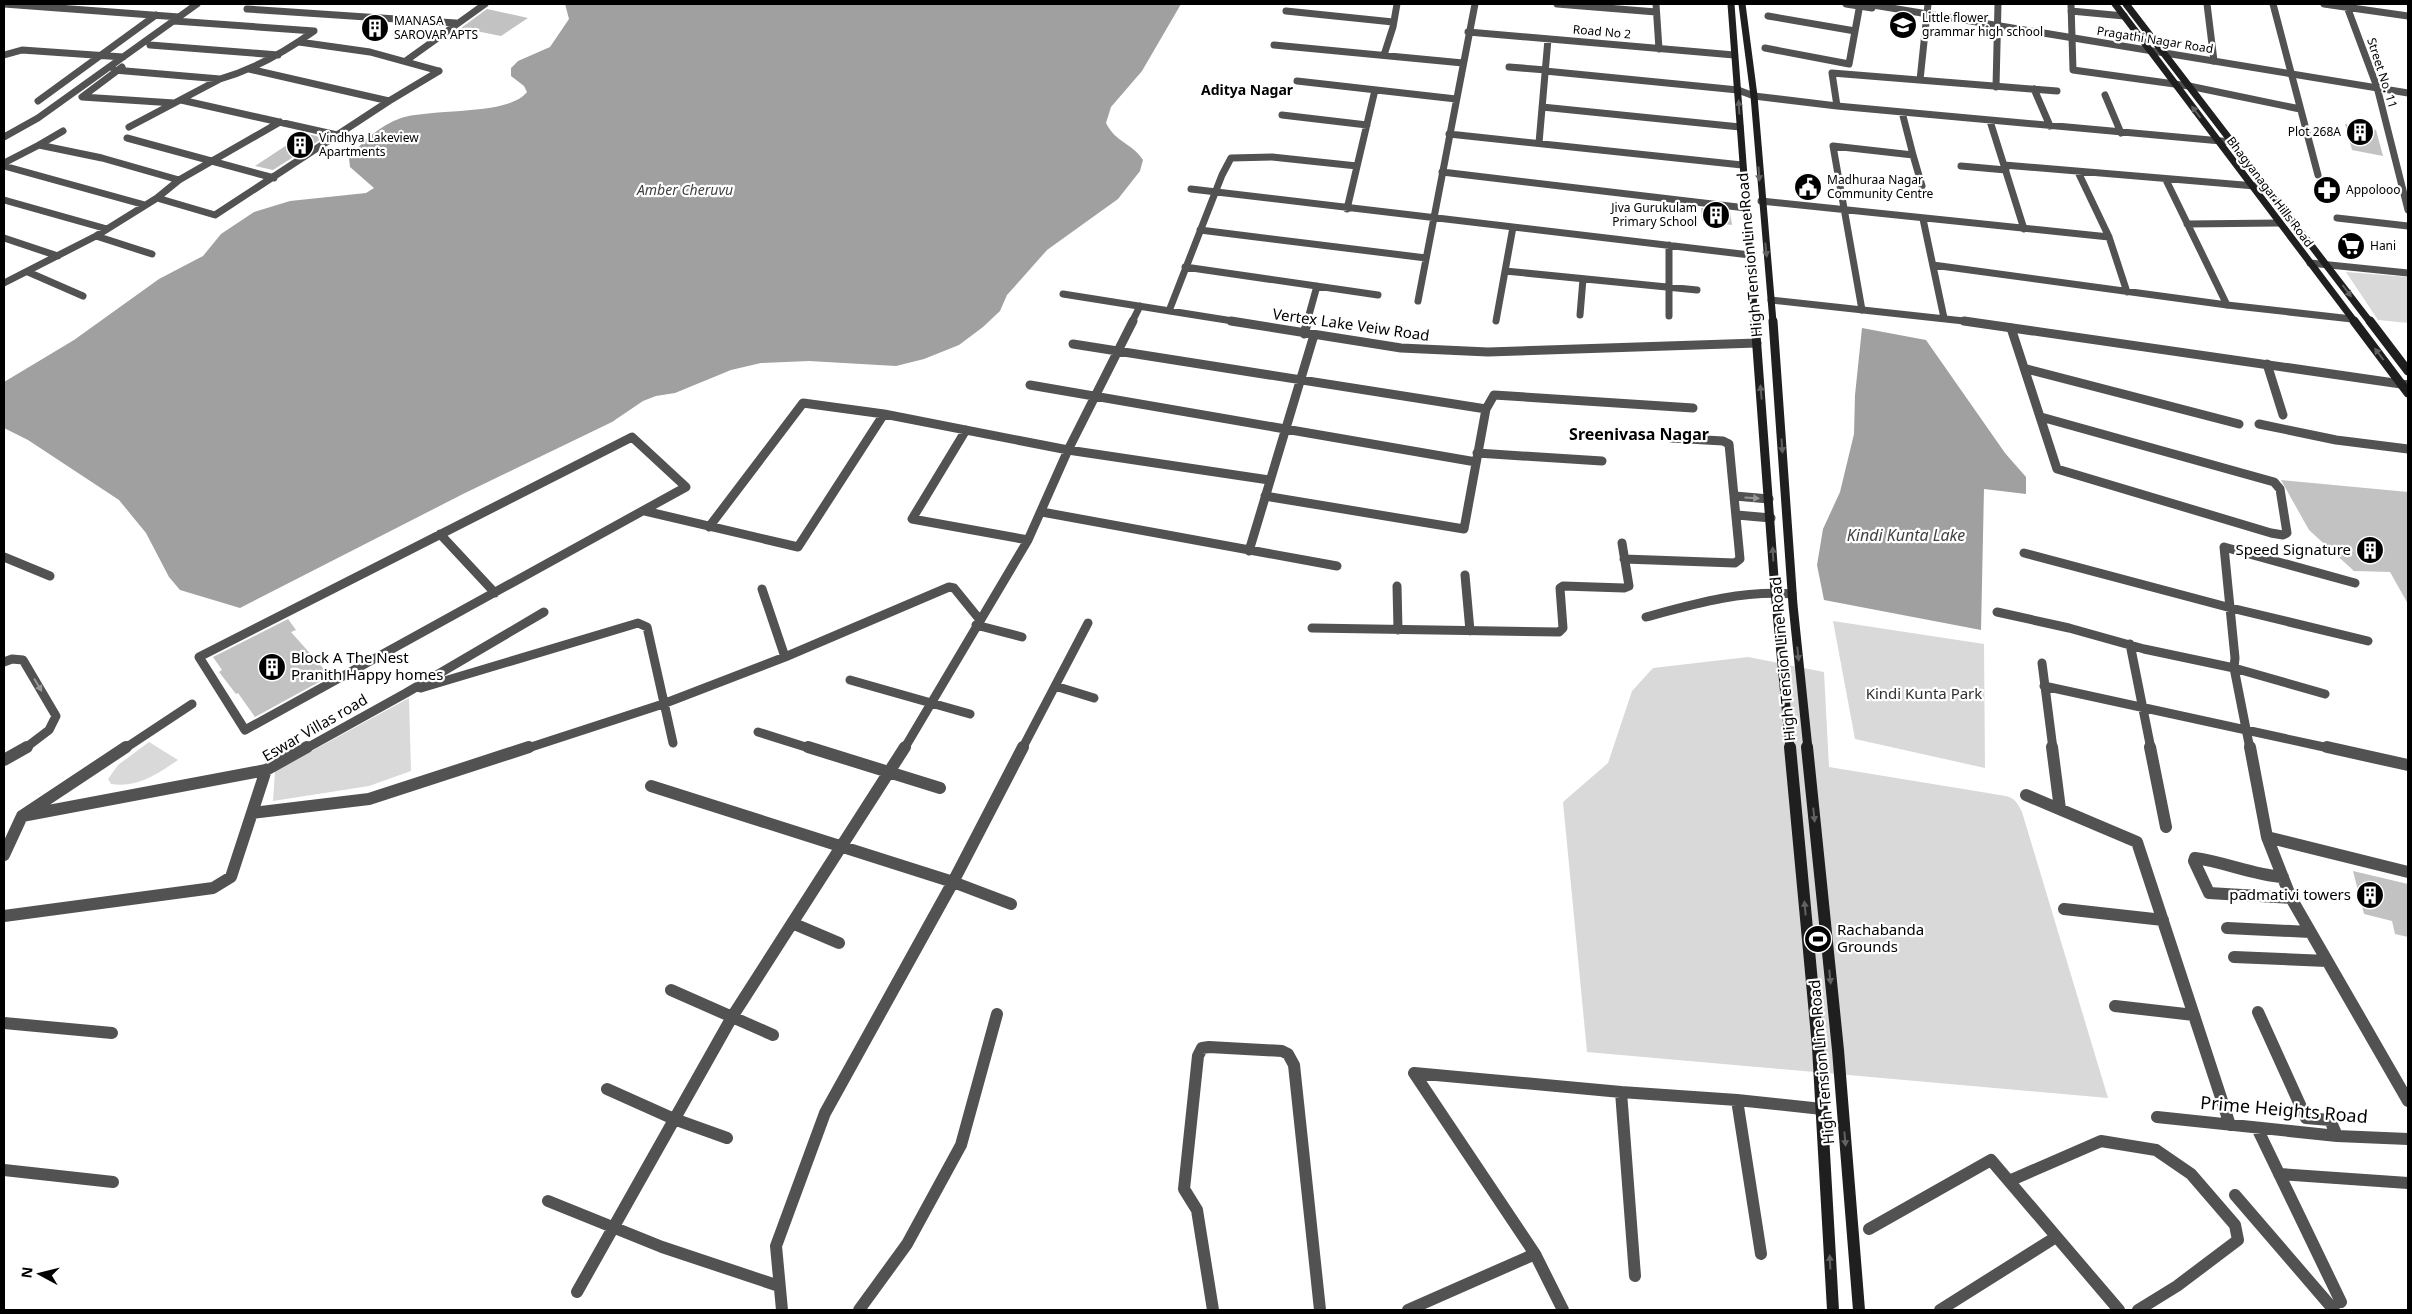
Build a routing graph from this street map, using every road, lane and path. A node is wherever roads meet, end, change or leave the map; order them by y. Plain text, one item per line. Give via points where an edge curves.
1 (4, 4) edge
2 (197, 4) edge
3 (296, 4) edge
4 (485, 4) edge
5 (1397, 4) edge
6 (1475, 4) edge
7 (1557, 4) edge
8 (1656, 4) edge
9 (1730, 4) edge
10 (1742, 4) edge
11 (1846, 4) edge
12 (1867, 4) edge
13 (1928, 4) edge
14 (1998, 4) edge
15 (2115, 4) edge
16 (2126, 4) edge
17 (2207, 4) edge
18 (2273, 4) edge
19 (2324, 4) edge
20 (1860, 5) edge
21 (2346, 6) edge
22 (2071, 7) edge
23 (247, 8) dead end
24 (1898, 10) junction
25 (1286, 11) dead end
26 (288, 12) junction
27 (1656, 12) junction
28 (1927, 14) junction
29 (156, 15) junction
30 (1768, 16) dead end
31 (2124, 16) junction
32 (2408, 16) edge
33 (179, 20) junction
34 (1393, 22) junction
35 (456, 23) junction
36 (1997, 26) junction
37 (1855, 31) junction
38 (1468, 32) junction
39 (2071, 38) junction
40 (1548, 39) junction
41 (299, 42) junction
42 (150, 45) junction
43 (1274, 45) dead end
44 (1765, 48) dead end
45 (1659, 49) junction
46 (2150, 51) junction
47 (2164, 53) junction
48 (4, 55) edge
49 (280, 55) junction
50 (1384, 55) junction
51 (1734, 55) junction
52 (100, 56) junction
53 (123, 57) junction
54 (407, 60) junction
55 (2214, 61) junction
56 (1463, 63) junction
57 (1509, 67) dead end
58 (107, 69) junction
59 (249, 69) junction
60 (117, 70) junction
61 (1546, 71) junction
62 (2292, 74) junction
63 (220, 79) junction
64 (1920, 80) junction
65 (1296, 81) dead end
66 (2175, 84) junction
67 (2189, 86) junction
68 (1996, 87) junction
69 (2377, 87) junction
70 (2034, 89) junction
71 (1375, 90) junction
72 (1738, 90) junction
73 (2058, 91) dead end
74 (2408, 92) edge
75 (2105, 95) dead end
76 (1754, 96) junction
77 (1456, 99) junction
78 (178, 101) junction
79 (389, 101) junction
80 (38, 102) dead end
81 (1837, 106) junction
82 (1542, 107) junction
83 (2300, 109) junction
84 (1902, 112) junction
85 (1282, 115) dead end
86 (1990, 121) junction
87 (280, 122) junction
88 (1367, 125) junction
89 (2050, 126) junction
90 (129, 127) dead end
91 (1740, 127) junction
92 (63, 131) dead end
93 (2121, 133) junction
94 (1449, 134) junction
95 (337, 135) junction
96 (4, 137) edge
97 (127, 138) dead end
98 (2218, 141) junction
99 (2232, 142) junction
100 (1539, 143) junction
101 (40, 145) junction
102 (1914, 155) junction
103 (215, 160) junction
104 (1742, 164) junction
105 (4, 165) edge
106 (1357, 166) junction
107 (1961, 166) dead end
108 (2005, 168) junction
109 (1442, 172) junction
110 (2078, 172) junction
111 (2318, 175) dead end
112 (274, 178) junction
113 (179, 180) junction
114 (2166, 180) junction
115 (1922, 186) dead end
116 (2252, 186) junction
117 (2267, 187) junction
118 (1191, 190) dead end
119 (1216, 193) junction
120 (157, 198) junction
121 (4, 200) edge
122 (1761, 201) junction
123 (145, 205) junction
124 (1746, 208) junction
125 (1347, 209) junction
126 (1845, 210) junction
127 (2408, 210) edge
128 (1433, 218) junction
129 (2337, 218) dead end
130 (1923, 219) junction
131 (2279, 223) junction
132 (2187, 224) junction
133 (2408, 226) edge
134 (1513, 227) junction
135 (106, 229) junction
136 (2024, 229) junction
137 (1200, 230) junction
138 (96, 236) junction
139 (2109, 237) junction
140 (4, 238) edge
141 (1669, 245) junction
142 (2299, 249) junction
143 (2316, 250) junction
144 (152, 254) dead end
145 (1750, 255) junction
146 (58, 256) junction
147 (1426, 258) junction
148 (2310, 264) junction
149 (1933, 265) junction
150 (2327, 265) junction
151 (1185, 267) junction
152 (1505, 271) junction
153 (28, 272) junction
154 (2408, 273) edge
155 (1584, 279) junction
156 (6, 280) edge
157 (1317, 286) junction
158 (1669, 287) junction
159 (1697, 290) dead end
160 (2128, 292) junction
161 (1063, 294) dead end
162 (1378, 295) dead end
163 (83, 296) dead end
164 (1771, 300) junction
165 (1418, 301) dead end
166 (2227, 305) junction
167 (1140, 306) junction
168 (1862, 310) junction
169 (1169, 311) junction
170 (1580, 315) dead end
171 (1669, 316) dead end
172 (1944, 318) junction
173 (2352, 319) junction
174 (1496, 321) dead end
175 (2011, 328) junction
176 (1304, 334) junction
177 (1314, 335) junction
178 (1757, 343) junction
179 (1073, 344) dead end
180 (1119, 352) junction
181 (2267, 364) junction
182 (2026, 369) junction
183 (2408, 371) edge
184 (1301, 381) junction
185 (2405, 384) edge
186 (1030, 385) dead end
187 (2408, 393) edge
188 (1095, 397) junction
189 (1693, 408) dead end
190 (1486, 410) junction
191 (884, 414) junction
192 (2283, 415) dead end
193 (2041, 417) junction
194 (2239, 424) dead end
195 (2259, 424) dead end
196 (1284, 428) junction
197 (966, 430) junction
198 (1671, 438) dead end
199 (2408, 449) edge
200 (1068, 450) junction
201 (1477, 458) junction
202 (1602, 460) dead end
203 (1269, 480) junction
204 (1265, 496) junction
205 (1735, 496) junction
206 (1769, 499) junction
207 (645, 511) junction
208 (1042, 512) junction
209 (1737, 515) junction
210 (1771, 518) junction
211 (709, 527) junction
212 (440, 534) junction
213 (1028, 540) junction
214 (1622, 543) dead end
215 (1249, 552) junction
216 (2024, 553) dead end
217 (4, 557) edge
218 (1624, 559) junction
219 (1337, 566) dead end
220 (1465, 575) dead end
221 (50, 576) dead end
222 (2355, 583) dead end
223 (1397, 586) dead end
224 (762, 589) dead end
225 (1775, 591) junction
226 (495, 593) junction
227 (1792, 594) junction
228 (2231, 608) junction
229 (544, 612) dead end
230 (1997, 612) dead end
231 (1646, 616) dead end
232 (978, 622) junction
233 (1088, 623) dead end
234 (1312, 628) dead end
235 (1398, 630) junction
236 (1470, 631) junction
237 (1022, 637) dead end
238 (2368, 641) dead end
239 (2130, 644) junction
240 (785, 657) junction
241 (4, 662) edge
242 (2042, 663) dead end
243 (2234, 668) junction
244 (850, 680) dead end
245 (1055, 686) junction
246 (2044, 686) junction
247 (406, 693) junction
248 (2325, 694) dead end
249 (1094, 698) dead end
250 (192, 704) dead end
251 (664, 704) junction
252 (930, 704) junction
253 (2141, 707) junction
254 (970, 714) dead end
255 (2245, 729) junction
256 (758, 732) dead end
257 (673, 743) dead end
258 (4, 760) edge
259 (2408, 765) edge
260 (266, 770) junction
261 (890, 773) junction
262 (651, 786) dead end
263 (940, 788) dead end
264 (2026, 795) dead end
265 (2060, 810) junction
266 (252, 813) junction
267 (22, 816) junction
268 (2166, 827) dead end
269 (2267, 837) junction
270 (841, 848) junction
271 (4, 855) edge
272 (2408, 872) edge
273 (2283, 877) junction
274 (953, 882) junction
275 (2291, 898) junction
276 (1011, 904) dead end
277 (2064, 909) dead end
278 (4, 916) edge
279 (2163, 920) junction
280 (792, 923) junction
281 (2226, 928) dead end
282 (2310, 932) junction
283 (839, 943) dead end
284 (2234, 957) dead end
285 (2327, 961) junction
286 (672, 990) dead end
287 (2115, 1006) dead end
288 (2258, 1012) dead end
289 (997, 1014) dead end
290 (2194, 1015) junction
291 (732, 1017) junction
292 (4, 1023) edge
293 (112, 1033) dead end
294 (773, 1035) dead end
295 (606, 1089) dead end
296 (1621, 1092) junction
297 (1737, 1100) junction
298 (2408, 1101) edge
299 (1822, 1109) junction
300 (2157, 1117) dead end
301 (674, 1119) junction
302 (2230, 1125) junction
303 (2257, 1128) junction
304 (2337, 1136) junction
305 (727, 1138) dead end
306 (2408, 1139) edge
307 (4, 1170) edge
308 (2279, 1174) junction
309 (2009, 1180) junction
310 (113, 1182) dead end
311 (2408, 1183) edge
312 (2236, 1195) dead end
313 (548, 1201) dead end
314 (1869, 1229) dead end
315 (612, 1230) junction
316 (2056, 1236) junction
317 (1535, 1254) junction
318 (1762, 1254) dead end
319 (1635, 1276) dead end
320 (779, 1286) junction
321 (576, 1292) dead end
322 (2337, 1306) edge
323 (782, 1310) edge
324 (859, 1310) edge
325 (1213, 1310) edge
326 (1320, 1310) edge
327 (1408, 1310) edge
328 (1563, 1310) edge
329 (1833, 1310) edge
330 (1859, 1310) edge
331 (1940, 1310) edge
332 (2119, 1310) edge
333 (2138, 1310) edge

1 - 29 street
2 - 33 street
3 - 26 street
4 - 35 street
5 - 34 street
6 - 38 street
7 - 27 street
8 - 27 street
9 - 51 main road, High Tension Line Road
10 - 76 main road, High Tension Line Road
11 - 20 street, Pragathi Nagar Road
12 - 24 street, Pragathi Nagar Road
13 - 28 street
14 - 36 street
15 - 31 main road, Bhagyanagar Hills Road
16 - 47 main road, Bhagyanagar Hills Road
17 - 55 street
18 - 62 street
19 - 21 street
20 - 24 street, Pragathi Nagar Road
20 - 37 street
21 - 32 street
21 - 69 street, Street No. 11
22 - 31 street
22 - 39 street
23 - 26 street
24 - 28 street, Pragathi Nagar Road
25 - 34 street
26 - 35 street
27 - 45 street
28 - 36 street, Pragathi Nagar Road
28 - 64 street
29 - 33 street
29 - 52 street
30 - 37 street
31 - 46 main road, Bhagyanagar Hills Road
33 - 41 street via 314,31
33 - 42 street
33 - 53 street
34 - 50 street
35 - 54 street
36 - 39 street, Pragathi Nagar Road
36 - 68 street
37 - 44 street via 1849,64
38 - 40 street, Road No 2
38 - 56 street
39 - 46 street, Pragathi Nagar Road
39 - 66 street via 2073,70
40 - 45 street, Road No 2
40 - 61 street
41 - 49 street
41 - 54 street
42 - 49 street
42 - 60 street
43 - 50 street
45 - 51 street, Road No 2
46 - 47 street, Pragathi Nagar Road
46 - 66 main road, Bhagyanagar Hills Road
47 - 55 street, Pragathi Nagar Road
47 - 67 main road, Bhagyanagar Hills Road
48 - 52 street via 22,50
49 - 59 street
50 - 56 street
51 - 72 main road, High Tension Line Road
52 - 53 street
52 - 80 street
53 - 58 street
54 - 79 street via 438,71
55 - 62 street, Pragathi Nagar Road
56 - 77 street
57 - 61 street
58 - 60 street
58 - 96 street via 38,118
59 - 63 street
59 - 79 street
60 - 63 street
60 - 78 street via 82,96
61 - 72 street
61 - 82 street
62 - 69 street, Pragathi Nagar Road
62 - 83 street
63 - 78 street
64 - 68 street
64 - 81 street via 1832,73
65 - 71 street
66 - 67 street
98 -> 66 main road, Bhagyanagar Hills Road
67 - 83 street
67 - 99 main road, Bhagyanagar Hills Road
68 - 70 street
69 - 74 street, Pragathi Nagar Road
69 - 127 street, Street No. 11
70 - 73 street
70 - 89 street
71 - 77 street
71 - 88 street
72 - 76 street
91 -> 72 main road, High Tension Line Road
75 - 93 street
76 - 81 street
76 -> 122 main road, High Tension Line Road
77 - 94 street
78 - 87 street
78 - 90 street
79 - 95 street
81 - 84 street
82 - 91 street
82 - 100 street
83 - 111 street
84 - 86 street
84 - 102 street
85 - 88 street
86 - 89 street
86 - 108 street
87 - 95 street
87 - 103 street
88 - 106 street
89 - 93 street
91 - 104 main road, High Tension Line Road
92 - 101 street
93 - 98 street
94 - 100 street
94 - 109 street
95 - 112 street
97 - 103 street
98 - 99 street
98 - 116 main road, Bhagyanagar Hills Road
99 - 117 main road, Bhagyanagar Hills Road
100 - 104 street
101 - 105 street
101 - 113 street via 102,158
102 - 115 street
102 - 126 street via 1833,146
103 - 112 street
103 - 113 street
104 - 124 main road, High Tension Line Road
105 - 123 street
106 - 119 street via 1235,156 1230,159
106 - 125 street
107 - 108 street
108 - 110 street
108 - 136 street
109 - 124 street
109 - 128 street
110 - 114 street
110 - 139 street
112 - 120 street via 215,215
113 - 120 street
114 - 116 street
114 - 132 street
116 - 117 street
116 - 131 main road, Bhagyanagar Hills Road
117 - 143 main road, Bhagyanagar Hills Road
118 - 119 street
119 - 125 street
119 - 137 street
120 - 123 street
121 - 135 street
122 - 126 street
122 -> 164 main road, High Tension Line Road
123 - 135 street
124 - 145 main road, High Tension Line Road
125 - 128 street
126 - 130 street
126 - 168 street
128 - 134 street
128 - 147 street
129 - 133 street
130 - 136 street
130 - 149 street
131 - 132 street
131 - 142 main road, Bhagyanagar Hills Road
132 - 166 street
134 - 141 street
134 - 152 street
135 - 138 street
136 - 139 street
137 - 147 street
137 - 151 street
138 - 144 street
138 - 146 street
139 - 160 street
140 - 146 street
141 - 145 street
141 - 158 street
142 - 143 main road
142 - 148 main road, Bhagyanagar Hills Road
143 - 150 main road, Bhagyanagar Hills Road
145 - 178 main road, High Tension Line Road
146 - 153 street
147 - 165 street
148 - 150 street
148 - 173 main road, Bhagyanagar Hills Road
149 - 160 street
149 - 172 street
150 - 154 street
150 -> 183 main road, Bhagyanagar Hills Road
151 - 157 street
151 - 169 street
152 - 155 street
152 - 174 street
153 - 156 street
153 - 163 street
155 - 158 street
155 - 170 street
157 - 162 street
157 - 176 street
158 - 159 street
158 - 171 street
160 - 166 street
161 - 167 street, Vertex Lake Veiw Road
164 - 168 street
164 -> 227 main road, High Tension Line Road
166 - 173 street
167 - 169 street, Vertex Lake Veiw Road
167 - 180 street
168 - 172 street
169 - 176 street, Vertex Lake Veiw Road
172 - 175 street
185 -> 173 main road, Bhagyanagar Hills Road
175 - 181 street
175 - 182 street
176 - 177 street, Vertex Lake Veiw Road
177 - 178 street, Vertex Lake Veiw Road via 1401,348 1488,352
177 - 184 street
206 -> 178 main road, High Tension Line Road
179 - 180 street
180 - 184 street
180 - 188 street
181 - 185 street
181 - 192 street
182 - 193 street
182 - 194 street
184 - 190 street
184 - 196 street
185 - 187 main road, Bhagyanagar Hills Road
186 - 188 street
188 - 196 street
188 - 200 street
189 - 190 street via 1494,395
190 - 201 street
191 - 197 street
191 - 211 street via 803,403
191 - 211 street via 798,547
193 - 193 street via 2056,467 2060,470 2270,533 2287,534 2280,489 2274,482
195 - 199 street via 2336,440
196 - 201 street
196 - 203 street
197 - 200 street
197 - 213 street via 912,519
198 - 205 street via 1722,440 1729,444
200 - 203 street
200 - 208 street
201 - 202 street
201 - 204 street via 1464,528
203 - 204 street
204 - 215 street
205 -> 206 street
205 - 209 street
206 - 210 main road, High Tension Line Road
207 - 211 street
207 - 212 street via 686,487 632,437
207 - 226 street
208 - 213 street
208 - 215 street
209 - 210 street
209 - 218 street via 1740,559 1737,562
225 -> 210 main road, High Tension Line Road
212 - 226 street
212 - 226 street via 199,657 245,730
213 - 232 street
214 - 218 street
215 - 219 street
216 - 228 street
217 - 221 street
218 - 236 street via 1628,588 1561,587 1563,628 1559,632
220 - 236 street
222 - 228 street via 2224,547
223 - 235 street
224 - 240 street
225 - 227 street
225 - 231 street via 1703,602
299 -> 225 main road, High Tension Line Road
227 -> 330 main road, High Tension Line Road via 1838,1050
228 - 238 street
228 - 243 street
229 - 247 street, Eswar Villas road
230 - 239 street
232 - 237 street
232 - 240 street via 954,588 949,587
232 - 252 street
233 - 245 street
234 - 235 street
235 - 236 street
239 - 243 street
239 - 253 street
240 - 251 street
241 -> 258 street via 23,660 56,716 54,727
242 - 246 street
243 - 248 street
243 - 255 street
244 - 252 street
245 - 249 street
245 - 274 street
246 - 253 street
246 - 265 street
247 - 251 street via 638,622 647,627
247 - 260 street, Eswar Villas road
250 - 267 street
251 - 257 street
251 - 266 street via 369,799
252 - 254 street
252 - 261 street
253 - 255 street
253 - 268 street
255 - 259 street
255 - 269 street
256 - 261 street
260 - 266 street, Eswar Villas road
260 - 267 street
261 - 263 street
261 - 270 street
262 - 270 street
264 - 265 street
265 - 279 street via 2137,842
266 - 278 street, Eswar Villas road via 231,877 213,888
267 - 271 street
269 - 272 street
269 - 273 street
270 - 274 street
270 - 280 street
273 - 275 street
273 - 275 street via 2262,877 2210,860 2195,858 2194,861 2209,893
274 - 276 street
274 - 320 street via 825,1113 776,1246
275 - 282 street
277 - 279 street
279 - 290 street
280 - 283 street
280 - 291 street
281 - 282 street
282 - 285 street
284 - 285 street
285 - 298 street
286 - 291 street
287 - 290 street
288 - 304 street via 2306,1118 2330,1120
289 - 324 street via 961,1145 907,1244
290 - 302 street
291 - 294 street
291 - 301 street
292 - 293 street
295 - 301 street
296 - 297 street
296 - 317 street via 1414,1073
296 - 319 street
297 - 299 street
297 - 318 street
329 -> 299 main road, High Tension Line Road
300 - 302 street, Prime Heights Road
301 - 305 street
301 - 315 street
302 - 303 street, Prime Heights Road
303 - 304 street, Prime Heights Road
303 - 308 street
304 - 306 street, Prime Heights Road
307 - 310 street
308 - 311 street
308 - 322 street
309 - 314 street via 1991,1160
309 - 316 street
309 - 333 street via 2101,1141 2156,1150 2191,1174 2235,1225 2238,1240 2177,1286
312 - 322 street
313 - 315 street
315 - 320 street
315 - 321 street
316 - 331 street
316 - 332 street
317 - 327 street
317 - 328 street
320 - 323 street
325 - 326 street via 1197,1210 1184,1189 1198,1056 1202,1048 1209,1047 1282,1051 1288,1054 1294,1065

